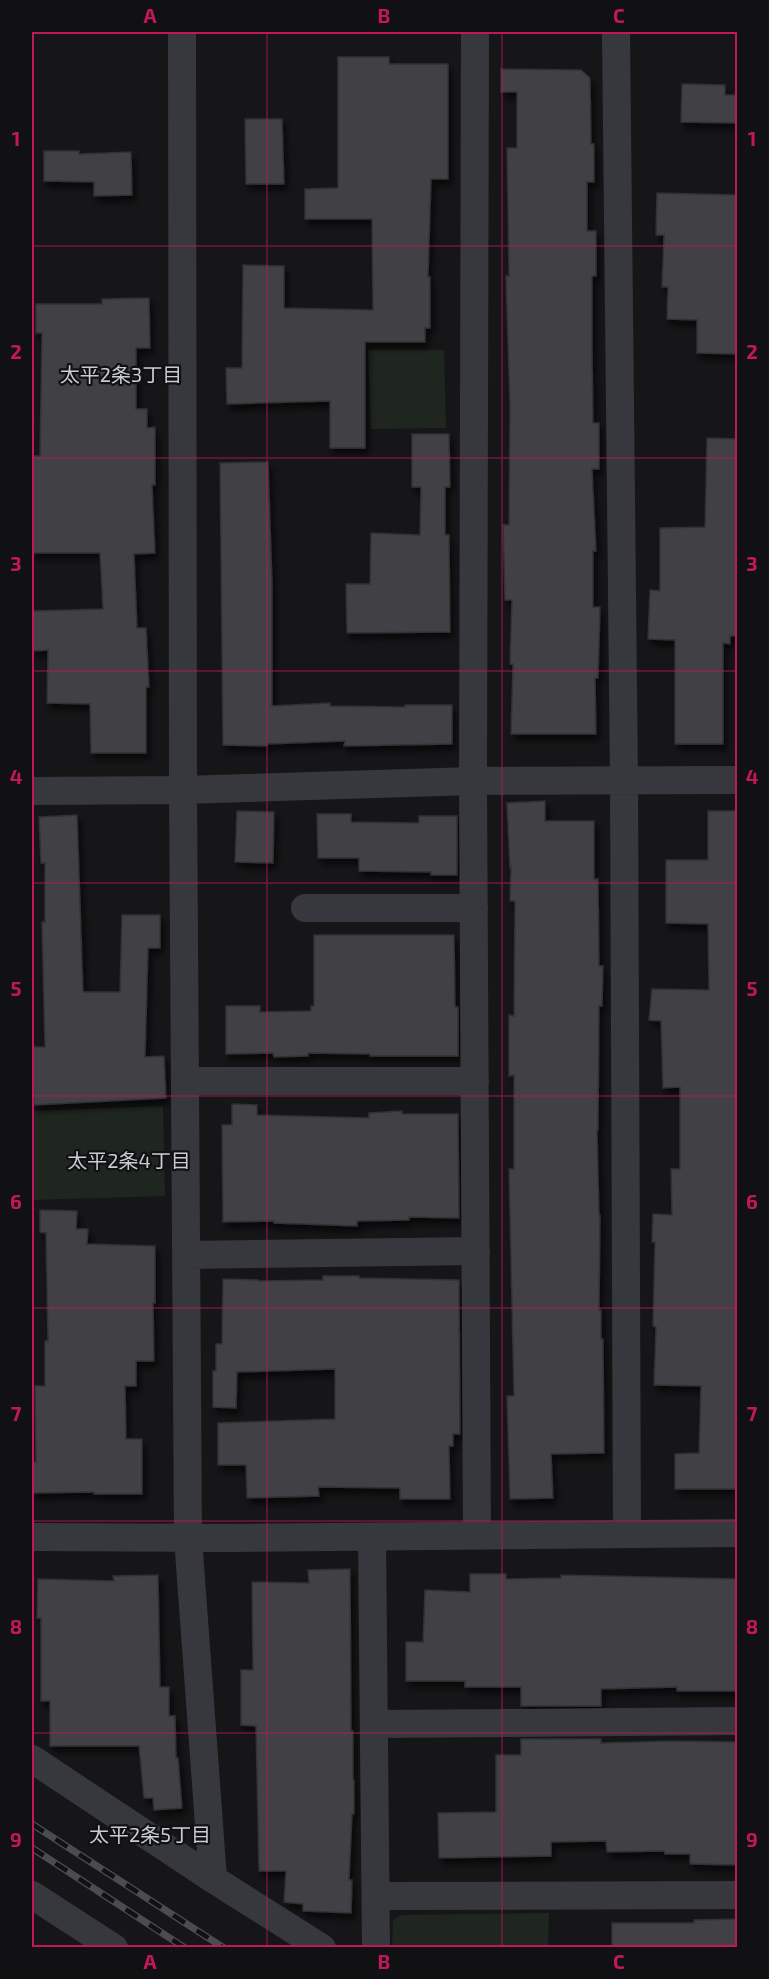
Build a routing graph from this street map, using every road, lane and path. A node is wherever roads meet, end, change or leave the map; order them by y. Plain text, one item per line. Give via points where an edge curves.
1 (182, 32) edge
2 (475, 32) edge
3 (616, 32) edge
4 (624, 780) junction
5 (738, 780) edge
6 (473, 781) junction
7 (183, 790) junction
8 (32, 791) edge
9 (305, 908) dead end
10 (474, 908) junction
11 (185, 1081) junction
12 (475, 1081) junction
13 (476, 1251) junction
14 (186, 1255) junction
15 (738, 1533) edge
16 (627, 1534) junction
17 (477, 1536) junction
18 (32, 1537) edge
19 (372, 1537) junction
20 (188, 1538) junction
21 (738, 1721) edge
22 (374, 1724) junction
23 (32, 1759) edge
24 (213, 1879) junction
25 (32, 1895) edge
26 (738, 1895) edge
27 (376, 1896) junction
28 (114, 1947) edge
29 (322, 1947) edge
30 (376, 1947) edge

1 - 7 street
2 - 6 street
3 - 4 street
4 - 5 street
4 - 6 street
4 - 16 street
6 - 7 street
6 - 10 street
7 - 8 street
7 - 11 street
9 - 10 street
10 - 12 street
11 - 12 street
11 - 14 street
12 - 13 street
13 - 14 street
13 - 17 street
14 - 20 street
15 - 16 street
16 - 17 street
17 - 19 street
18 - 20 street
19 - 20 street
19 - 22 street
20 - 24 street
21 - 22 street
22 - 27 street
23 - 24 street
24 - 29 street
25 - 28 street
26 - 27 street
27 - 30 street

